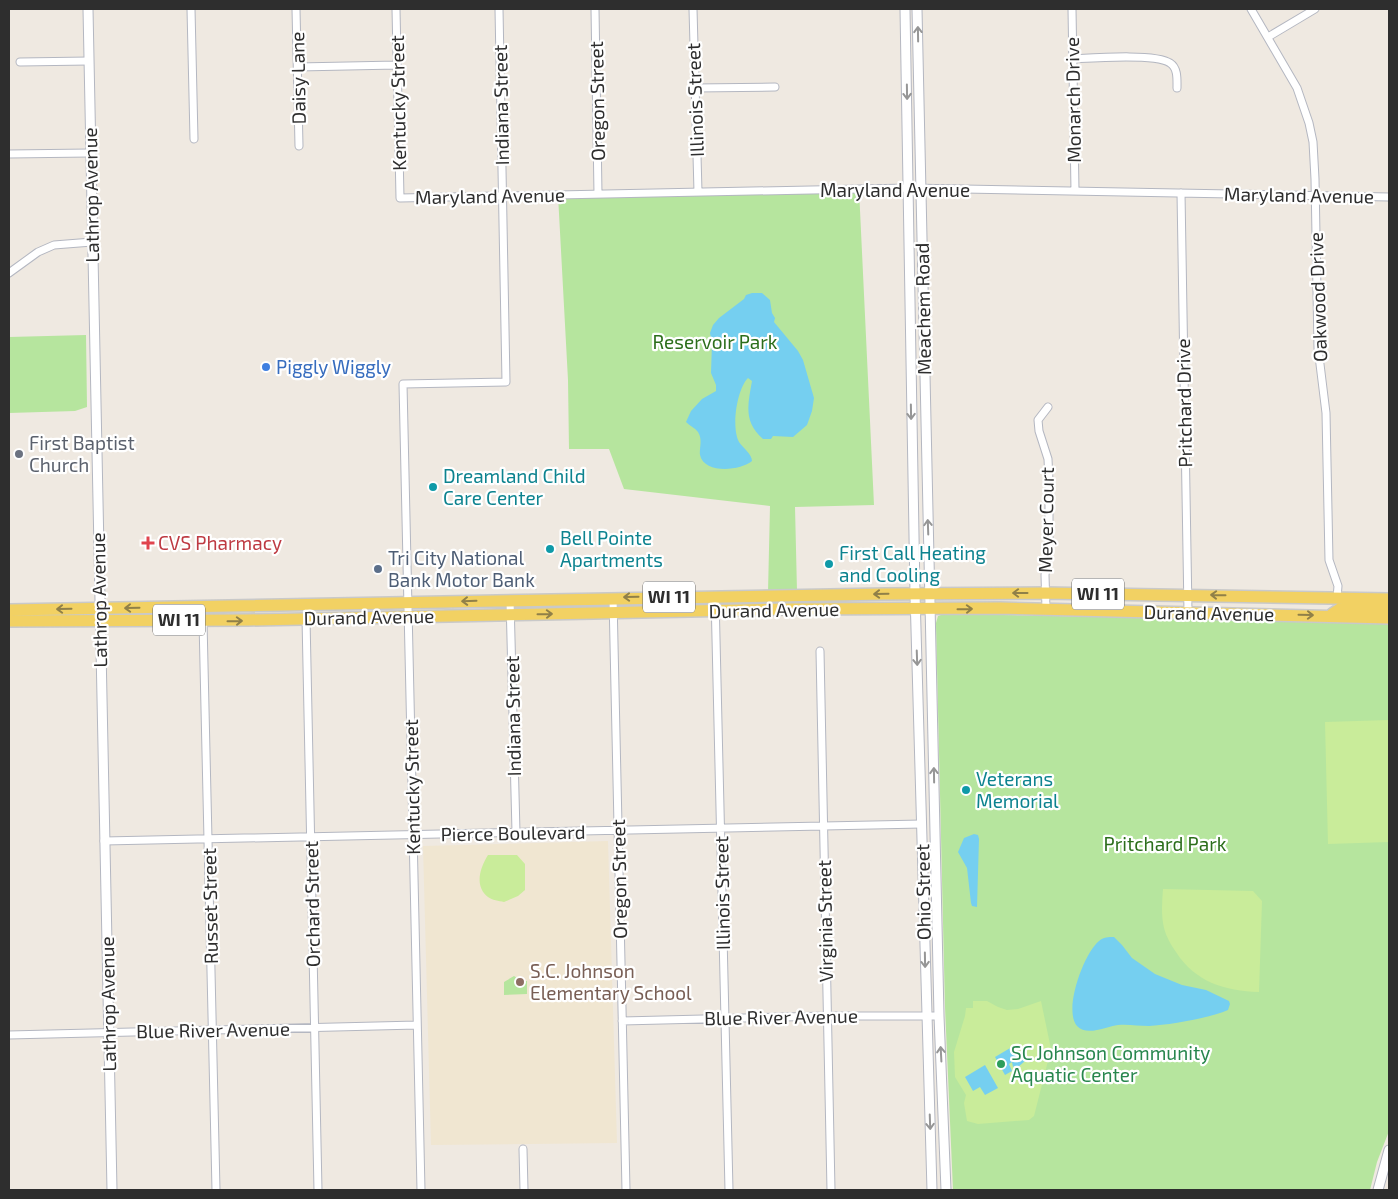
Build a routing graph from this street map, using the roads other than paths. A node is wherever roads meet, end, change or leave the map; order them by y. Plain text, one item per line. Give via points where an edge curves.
1 (88, 9) edge
2 (191, 9) edge
3 (296, 9) edge
4 (396, 9) edge
5 (499, 9) edge
6 (595, 9) edge
7 (693, 9) edge
8 (905, 9) edge
9 (917, 9) edge
10 (1072, 9) edge
11 (1251, 9) edge
12 (1315, 9) edge
13 (1268, 37) junction
14 (1073, 58) junction
15 (89, 61) junction
16 (20, 62) dead end
17 (397, 65) junction
18 (298, 67) junction
19 (906, 70) junction
20 (918, 70) junction
21 (775, 87) dead end
22 (695, 88) junction
23 (1177, 88) dead end
24 (194, 139) dead end
25 (299, 146) dead end
26 (90, 153) junction
27 (9, 154) edge
28 (909, 188) junction
29 (921, 188) junction
30 (1075, 191) junction
31 (698, 192) junction
32 (1180, 193) junction
33 (598, 194) junction
34 (1315, 195) junction
35 (503, 196) junction
36 (1389, 197) edge
37 (400, 198) joint
38 (92, 242) junction
39 (9, 273) edge
40 (922, 277) junction
41 (909, 278) junction
42 (924, 382) junction
43 (911, 383) junction
44 (403, 384) joint
45 (1048, 407) dead end
46 (927, 479) junction
47 (913, 480) junction
48 (1045, 593) junction
49 (915, 594) junction
50 (930, 594) junction
51 (1188, 595) junction
52 (715, 596) junction
53 (613, 598) junction
54 (1337, 598) junction
55 (1389, 599) edge
56 (510, 600) junction
57 (407, 603) junction
58 (222, 607) junction
59 (916, 609) junction
60 (930, 609) junction
61 (1046, 609) junction
62 (1389, 609) edge
63 (9, 610) edge
64 (716, 611) junction
65 (1188, 612) junction
66 (613, 613) junction
67 (99, 614) junction
68 (511, 615) junction
69 (408, 616) junction
70 (1329, 616) junction
71 (306, 618) junction
72 (1389, 618) edge
73 (9, 621) edge
74 (203, 621) junction
75 (820, 651) dead end
76 (922, 824) junction
77 (823, 826) junction
78 (721, 828) junction
79 (618, 830) junction
80 (516, 832) junction
81 (413, 835) junction
82 (311, 837) junction
83 (208, 839) junction
84 (104, 841) junction
85 (827, 1016) junction
86 (926, 1016) junction
87 (939, 1016) junction
88 (725, 1018) junction
89 (622, 1020) junction
90 (417, 1025) junction
91 (315, 1028) junction
92 (212, 1030) junction
93 (108, 1032) junction
94 (9, 1035) edge
95 (523, 1149) dead end
96 (1389, 1150) edge
97 (112, 1190) edge
98 (216, 1190) edge
99 (318, 1190) edge
100 (421, 1190) edge
101 (524, 1190) edge
102 (626, 1190) edge
103 (729, 1190) edge
104 (831, 1190) edge
105 (932, 1190) edge
106 (946, 1190) edge
107 (1378, 1190) edge

1 - 15 street, Lathrop Avenue
2 - 24 street
3 - 18 street, Daisy Lane
4 - 17 street, Kentucky Street
5 - 35 street, Indiana Street
6 - 33 street, Oregon Street
7 - 22 street, Illinois Street
8 - 19 street, Meachem Road
20 -> 9 street, Meachem Road
10 - 14 street, Monarch Drive
11 - 13 street, Oakwood Drive
12 - 13 street
13 - 34 street, Oakwood Drive via 1304,105 1313,142
14 - 23 street via 1155,58 1169,62 1175,67
14 - 30 street, Monarch Drive
15 - 16 street
15 - 26 street, Lathrop Avenue
17 - 18 street
17 - 37 street, Kentucky Street
18 - 25 street, Daisy Lane
19 - 20 street
19 -> 28 street, Meachem Road
20 - 29 street, Meachem Road
21 - 22 street
22 - 31 street, Illinois Street
26 - 27 street
26 - 38 street, Lathrop Avenue
28 - 29 street, Maryland Avenue
28 - 31 street, Maryland Avenue
28 - 41 street, Meachem Road
29 - 30 street, Maryland Avenue
29 - 40 street, Meachem Road
30 - 32 street, Maryland Avenue
31 - 33 street, Maryland Avenue
32 - 34 street, Maryland Avenue
32 - 51 street, Pritchard Drive
33 - 35 street, Maryland Avenue
34 - 36 street, Maryland Avenue
34 - 54 street, Oakwood Drive via 1318,348 1326,413 1329,560 1338,586
35 - 37 street, Maryland Avenue
35 - 44 street, Indiana Street via 506,382
38 - 39 street via 54,245 38,252
38 - 67 street, Lathrop Avenue
40 - 41 street
40 - 42 street, Meachem Road
41 - 43 street, Meachem Road
42 - 43 street
42 - 46 street, Meachem Road
43 -> 47 street, Meachem Road
44 - 57 street, Kentucky Street
45 - 48 street, Meyer Court via 1038,420 1048,459 1049,547
46 - 47 street
50 -> 46 street, Meachem Road
47 - 49 street, Meachem Road
48 -> 50 main road, Durand Avenue / WI 11
48 - 51 main road, Durand Avenue / WI 11
48 - 61 street, Meyer Court
49 - 50 main road, Durand Avenue / WI 11
49 -> 52 main road, Durand Avenue / WI 11
49 - 59 street, Ohio Street
50 - 60 street, Meachem Road
54 -> 51 main road, Durand Avenue / WI 11
51 - 65 street, Pritchard Drive
52 -> 53 main road, Durand Avenue / WI 11
52 - 64 street, Illinois Street
53 - 56 main road, Durand Avenue / WI 11
53 - 66 street, Oregon Street
54 - 55 main road, Durand Avenue / WI 11
56 -> 57 main road, Durand Avenue / WI 11
56 - 68 street, Indiana Street
57 - 58 main road, Durand Avenue / WI 11
57 - 69 street, Kentucky Street
58 -> 67 main road, Durand Avenue / WI 11
58 - 74 main road via 207,614
59 - 60 main road, Durand Avenue / WI 11
59 - 64 main road, Durand Avenue / WI 11
59 -> 76 street, Ohio Street
60 -> 61 main road, Durand Avenue / WI 11
87 -> 60 street, Ohio Street
61 - 65 main road, Durand Avenue / WI 11
62 - 70 main road via 1342,608
67 -> 63 main road, Durand Avenue / WI 11
64 - 66 main road, Durand Avenue / WI 11
64 - 78 street, Illinois Street
65 -> 70 main road, Durand Avenue / WI 11
68 -> 66 main road, Durand Avenue / WI 11
66 - 79 street, Oregon Street
67 - 73 main road, Durand Avenue / WI 11
67 - 74 main road, Durand Avenue / WI 11
67 - 84 street, Lathrop Avenue
68 - 69 main road, Durand Avenue / WI 11
68 - 80 street, Indiana Street
69 - 71 main road, Durand Avenue / WI 11
69 - 81 street, Kentucky Street
70 - 72 main road, Durand Avenue / WI 11
74 -> 71 main road, Durand Avenue / WI 11
71 - 82 street, Orchard Street
74 - 83 street, Russet Street
75 - 77 street, Virginia Street
76 - 77 street, Pierce Boulevard
76 -> 86 street, Ohio Street
77 - 78 street, Pierce Boulevard
77 - 85 street, Virginia Street
78 - 79 street, Pierce Boulevard
78 - 88 street, Illinois Street
79 - 80 street, Pierce Boulevard
79 - 89 street, Oregon Street
80 - 81 street, Pierce Boulevard
81 - 82 street, Pierce Boulevard
81 - 90 street, Kentucky Street
82 - 83 street, Pierce Boulevard
82 - 91 street, Orchard Street
83 - 84 street, Pierce Boulevard
83 - 92 street, Russet Street
84 - 93 street, Lathrop Avenue
85 - 86 street, Blue River Avenue
85 - 88 street, Blue River Avenue
85 - 104 street, Virginia Street
86 - 87 street, Blue River Avenue
86 -> 105 street, Ohio Street
106 -> 87 street, Ohio Street
88 - 89 street, Blue River Avenue
88 - 103 street, Illinois Street
89 - 102 street, Oregon Street
90 - 91 street, Blue River Avenue
90 - 100 street, Kentucky Street
91 - 92 street, Blue River Avenue
91 - 99 street, Orchard Street
92 - 93 street, Blue River Avenue
92 - 98 street, Russet Street
93 - 94 street, Blue River Avenue
93 - 97 street, Lathrop Avenue
95 - 101 street
96 - 107 street

